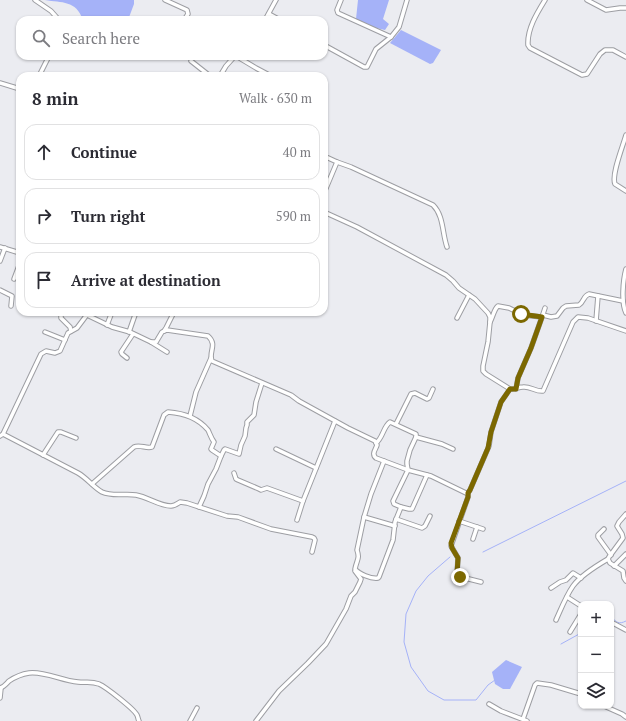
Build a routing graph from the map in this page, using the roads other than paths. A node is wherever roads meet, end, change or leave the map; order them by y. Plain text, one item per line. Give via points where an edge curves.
1 (35, 0) edge
2 (165, 0) edge
3 (276, 0) edge
4 (341, 0) edge
5 (407, 0) edge
6 (545, 0) edge
7 (587, 0) edge
8 (626, 8) edge
9 (269, 14) joint
10 (55, 16) edge
11 (187, 16) edge
12 (273, 16) edge
13 (391, 38) junction
14 (328, 47) edge
15 (626, 57) edge
16 (47, 60) edge
17 (232, 60) edge
18 (243, 60) edge
19 (191, 61) dead end
20 (40, 72) edge
21 (205, 72) edge
22 (222, 72) edge
23 (264, 72) edge
24 (0, 83) edge
25 (16, 88) edge
26 (626, 135) edge
27 (328, 158) edge
28 (337, 162) junction
29 (328, 183) edge
30 (626, 191) edge
31 (328, 214) edge
32 (0, 246) edge
33 (447, 247) dead end
34 (5, 248) junction
35 (16, 252) edge
36 (0, 261) edge
37 (626, 269) edge
38 (16, 273) edge
39 (14, 279) dead end
40 (0, 290) edge
41 (469, 295) junction
42 (598, 296) junction
43 (623, 301) junction
44 (11, 306) dead end
45 (545, 308) dead end
46 (626, 313) edge
47 (61, 316) edge
48 (86, 316) edge
49 (93, 316) edge
50 (110, 316) edge
51 (135, 316) edge
52 (172, 316) edge
53 (542, 316) junction
54 (457, 318) dead end
55 (596, 321) junction
56 (490, 322) junction
57 (107, 325) junction
58 (164, 330) junction
59 (71, 331) junction
60 (626, 331) edge
61 (45, 332) dead end
62 (129, 332) junction
63 (133, 334) junction
64 (64, 340) junction
65 (152, 342) junction
66 (167, 352) dead end
67 (127, 358) dead end
68 (211, 358) junction
69 (262, 383) junction
70 (433, 389) dead end
71 (510, 389) junction
72 (516, 389) junction
73 (190, 416) junction
74 (335, 421) junction
75 (396, 424) junction
76 (1, 435) edge
77 (416, 437) junction
78 (76, 438) dead end
79 (376, 443) junction
80 (276, 449) dead end
81 (453, 449) dead end
82 (43, 455) junction
83 (221, 456) junction
84 (384, 461) junction
85 (316, 468) junction
86 (408, 470) junction
87 (234, 473) dead end
88 (427, 475) junction
89 (92, 484) junction
90 (468, 493) junction
91 (303, 501) junction
92 (199, 507) junction
93 (401, 507) junction
94 (626, 514) edge
95 (430, 516) dead end
96 (364, 517) junction
97 (396, 519) junction
98 (297, 520) dead end
99 (459, 521) junction
100 (395, 526) junction
101 (477, 527) junction
102 (483, 529) dead end
103 (604, 529) dead end
104 (473, 540) dead end
105 (312, 552) dead end
106 (626, 554) edge
107 (611, 555) junction
108 (608, 559) junction
109 (614, 566) junction
110 (355, 570) junction
111 (625, 571) edge
112 (581, 578) junction
113 (626, 581) edge
114 (481, 582) dead end
115 (551, 588) dead end
116 (567, 597) junction
117 (578, 604) edge
118 (578, 619) edge
119 (556, 620) dead end
120 (614, 624) edge
121 (626, 630) edge
122 (570, 632) dead end
123 (0, 688) edge
124 (578, 693) edge
125 (0, 698) edge
126 (489, 704) dead end
127 (197, 708) dead end
128 (611, 709) edge
129 (626, 717) edge
130 (523, 720) junction
131 (139, 721) edge
132 (190, 721) edge
133 (256, 721) edge
134 (527, 721) edge
135 (623, 721) edge

1 - 10 street
2 - 11 street via 187,10
3 - 9 street
4 - 13 street via 338,13
5 - 13 street via 401,24
6 - 15 street via 529,35 530,48 582,75 587,74 605,50 613,50
7 - 8 street via 606,10
9 - 12 street
13 - 14 street via 378,47 366,67
16 - 20 street
17 - 22 street
18 - 23 street
19 - 21 street
24 - 25 street
26 - 30 street via 613,181
27 - 28 street
28 - 29 street
28 - 33 street via 433,205 441,220
31 - 41 street via 446,274
32 - 34 street
34 - 35 street
34 - 36 street
37 - 43 street
38 - 39 street
40 - 44 street via 12,296
41 - 54 street
41 - 56 street via 488,314
42 - 43 street
42 - 53 street via 588,294 580,305 566,306 557,316
42 - 55 street
43 - 46 street
45 - 53 street
47 - 59 street
48 - 59 street via 77,328
49 - 57 street
50 - 57 street
51 - 62 street
52 - 58 street
53 - 56 street via 523,315 498,306
53 - 72 street
55 - 60 street
55 - 72 street via 582,317 575,319 545,390 539,392 524,387
56 - 71 street via 483,371
57 - 62 street
58 - 65 street via 156,342
58 - 68 street via 208,336 213,344
59 - 64 street
61 - 64 street
62 - 63 street
63 - 65 street
63 - 67 street via 121,352
64 - 76 street via 60,351 46,351 41,354
65 - 66 street
68 - 69 street via 214,363
68 - 73 street via 196,392
69 - 74 street
69 - 83 street via 254,415 247,422 239,454 224,450
70 - 75 street via 427,400 412,394
71 - 72 street
71 - 90 street via 501,402 488,448
73 - 83 street via 208,431 214,442 212,450
73 - 89 street via 166,413 152,447 134,447
74 - 79 street
74 - 85 street
75 - 77 street via 415,433
75 - 79 street via 389,423
76 - 82 street
77 - 81 street
77 - 86 street via 406,464
78 - 82 street via 58,432
79 - 84 street via 374,456
80 - 85 street
82 - 89 street via 78,472
83 - 92 street
84 - 86 street
84 - 96 street
85 - 91 street
86 - 88 street
86 - 93 street via 393,501
87 - 91 street via 236,479 261,490 267,488
88 - 90 street
88 - 93 street via 412,509
89 - 92 street via 102,492 110,494 137,495 164,505 174,506 182,502
90 - 99 street
91 - 98 street
92 - 105 street via 267,528 314,538
93 - 97 street
94 - 107 street via 617,526 622,534 622,540
95 - 97 street via 422,528
96 - 100 street
96 - 110 street via 356,550 359,555
97 - 100 street
99 - 101 street
99 - 114 street via 451,546 458,558 457,576
100 - 110 street via 393,540 378,578
101 - 102 street
101 - 104 street
103 - 107 street via 598,537
106 - 109 street
107 - 108 street
108 - 109 street
108 - 112 street
109 - 111 street
110 - 133 street via 361,580 329,639 318,654 280,691
111 - 113 street
112 - 115 street via 573,573
112 - 116 street
116 - 117 street
116 - 119 street
118 - 122 street
120 - 121 street
123 - 125 street
123 - 131 street via 22,674 34,673 75,682 95,683 129,707 137,714
124 - 130 street via 537,683
126 - 130 street
127 - 132 street
128 - 129 street
129 - 135 street
130 - 134 street

